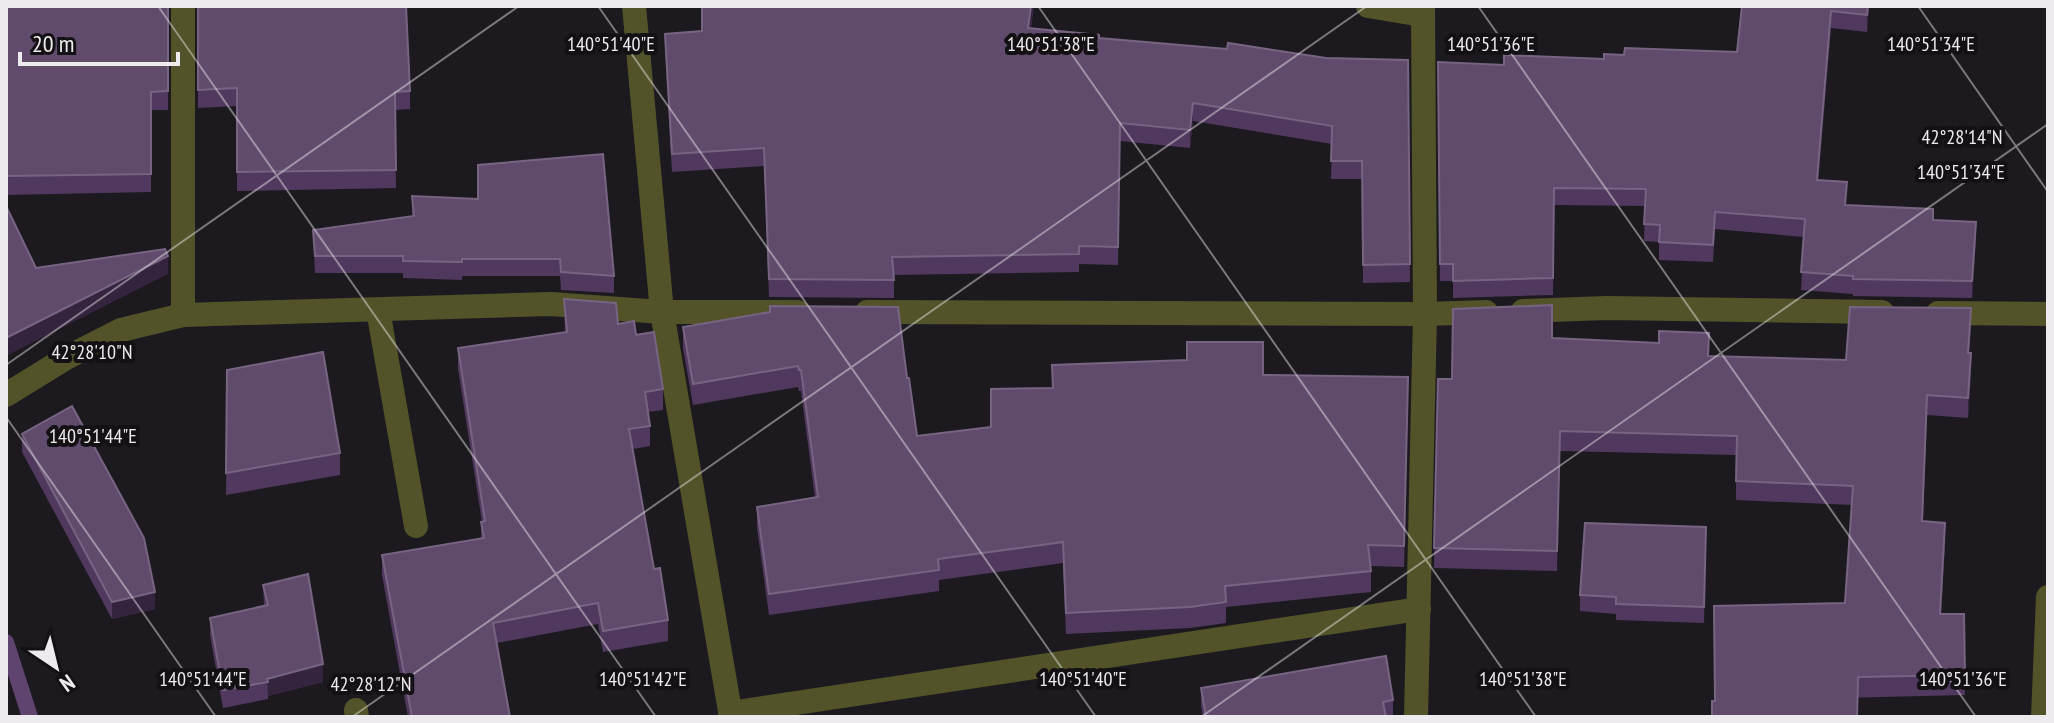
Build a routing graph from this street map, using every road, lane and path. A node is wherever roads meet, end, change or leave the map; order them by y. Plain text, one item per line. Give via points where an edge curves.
1 (183, 6) edge
2 (634, 6) edge
3 (1368, 6) edge
4 (1423, 10) edge
5 (378, 310) junction
6 (662, 312) junction
7 (1425, 314) junction
8 (2048, 314) edge
9 (183, 315) junction
10 (6, 395) edge
11 (416, 526) dead end
12 (2048, 597) edge
13 (1419, 609) junction
14 (730, 715) edge
15 (1416, 717) edge
16 (2043, 717) edge

1 - 9 street
2 - 6 street
3 - 4 street
4 - 7 street
5 - 6 street via 551,304
5 - 9 street
5 - 11 street
6 - 7 street
6 - 14 street
7 - 8 street via 1606,308
7 - 13 street
9 - 10 street via 121,330
12 - 16 street
13 - 14 street
13 - 15 street

